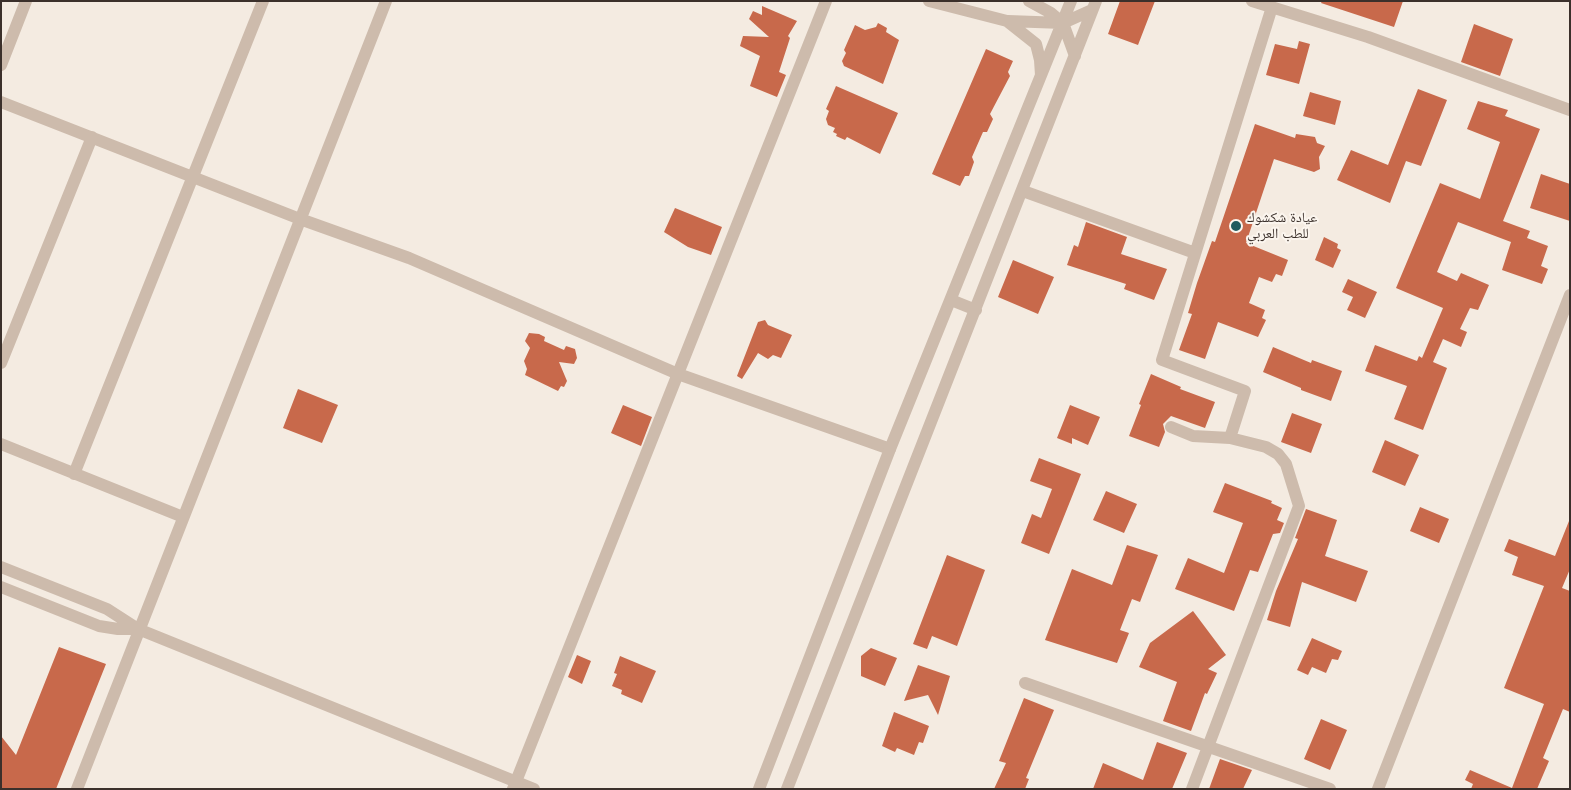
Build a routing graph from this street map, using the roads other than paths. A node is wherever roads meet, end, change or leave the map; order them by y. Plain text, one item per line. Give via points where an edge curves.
1 (26, 1) edge
2 (263, 1) edge
3 (386, 1) edge
4 (826, 1) edge
5 (929, 1) edge
6 (1029, 1) edge
7 (1071, 1) edge
8 (1252, 1) edge
9 (1094, 6) edge
10 (1272, 7) junction
11 (1007, 21) junction
12 (1063, 24) junction
13 (1075, 56) junction
14 (1, 65) edge
15 (1041, 80) junction
16 (1, 102) edge
17 (1570, 110) edge
18 (92, 137) junction
19 (192, 176) junction
20 (1023, 191) junction
21 (300, 219) junction
22 (1195, 253) junction
23 (1570, 295) edge
24 (951, 300) junction
25 (976, 310) junction
26 (1, 363) edge
27 (678, 374) junction
28 (1171, 427) dead end
29 (1230, 438) junction
30 (1, 444) edge
31 (890, 449) junction
32 (74, 474) junction
33 (183, 517) junction
34 (1, 566) edge
35 (1, 587) edge
36 (138, 629) junction
37 (1025, 683) dead end
38 (1209, 747) junction
39 (514, 785) edge
40 (77, 789) edge
41 (534, 789) edge
42 (759, 789) edge
43 (787, 789) edge
44 (1192, 789) edge
45 (1330, 789) edge
46 (1378, 789) edge

1 - 14 street
2 - 19 street
3 - 21 street
4 - 27 street
5 - 11 street
6 - 12 street
7 - 12 street
8 - 10 street
9 - 12 street
9 - 13 street
10 - 17 street via 1368,37
10 - 22 street
11 - 12 street
11 - 15 street via 1036,44
12 - 13 street
12 - 15 street
13 - 20 street
15 - 24 street
16 - 18 street
18 - 19 street
18 - 26 street
19 - 21 street
19 - 32 street
20 - 22 street
20 - 25 street
21 - 27 street via 409,258
21 - 33 street
22 - 29 street via 1162,360 1245,391
23 - 46 street
24 - 25 street
24 - 31 street
25 - 43 street
27 - 31 street
27 - 39 street
28 - 29 street via 1193,436
29 - 38 street via 1266,447 1278,454 1286,464 1299,506
30 - 32 street
31 - 42 street
32 - 33 street
33 - 36 street
34 - 36 street via 107,610
35 - 36 street via 99,626
36 - 39 street
36 - 40 street
37 - 38 street
38 - 44 street
38 - 45 street
39 - 41 street

